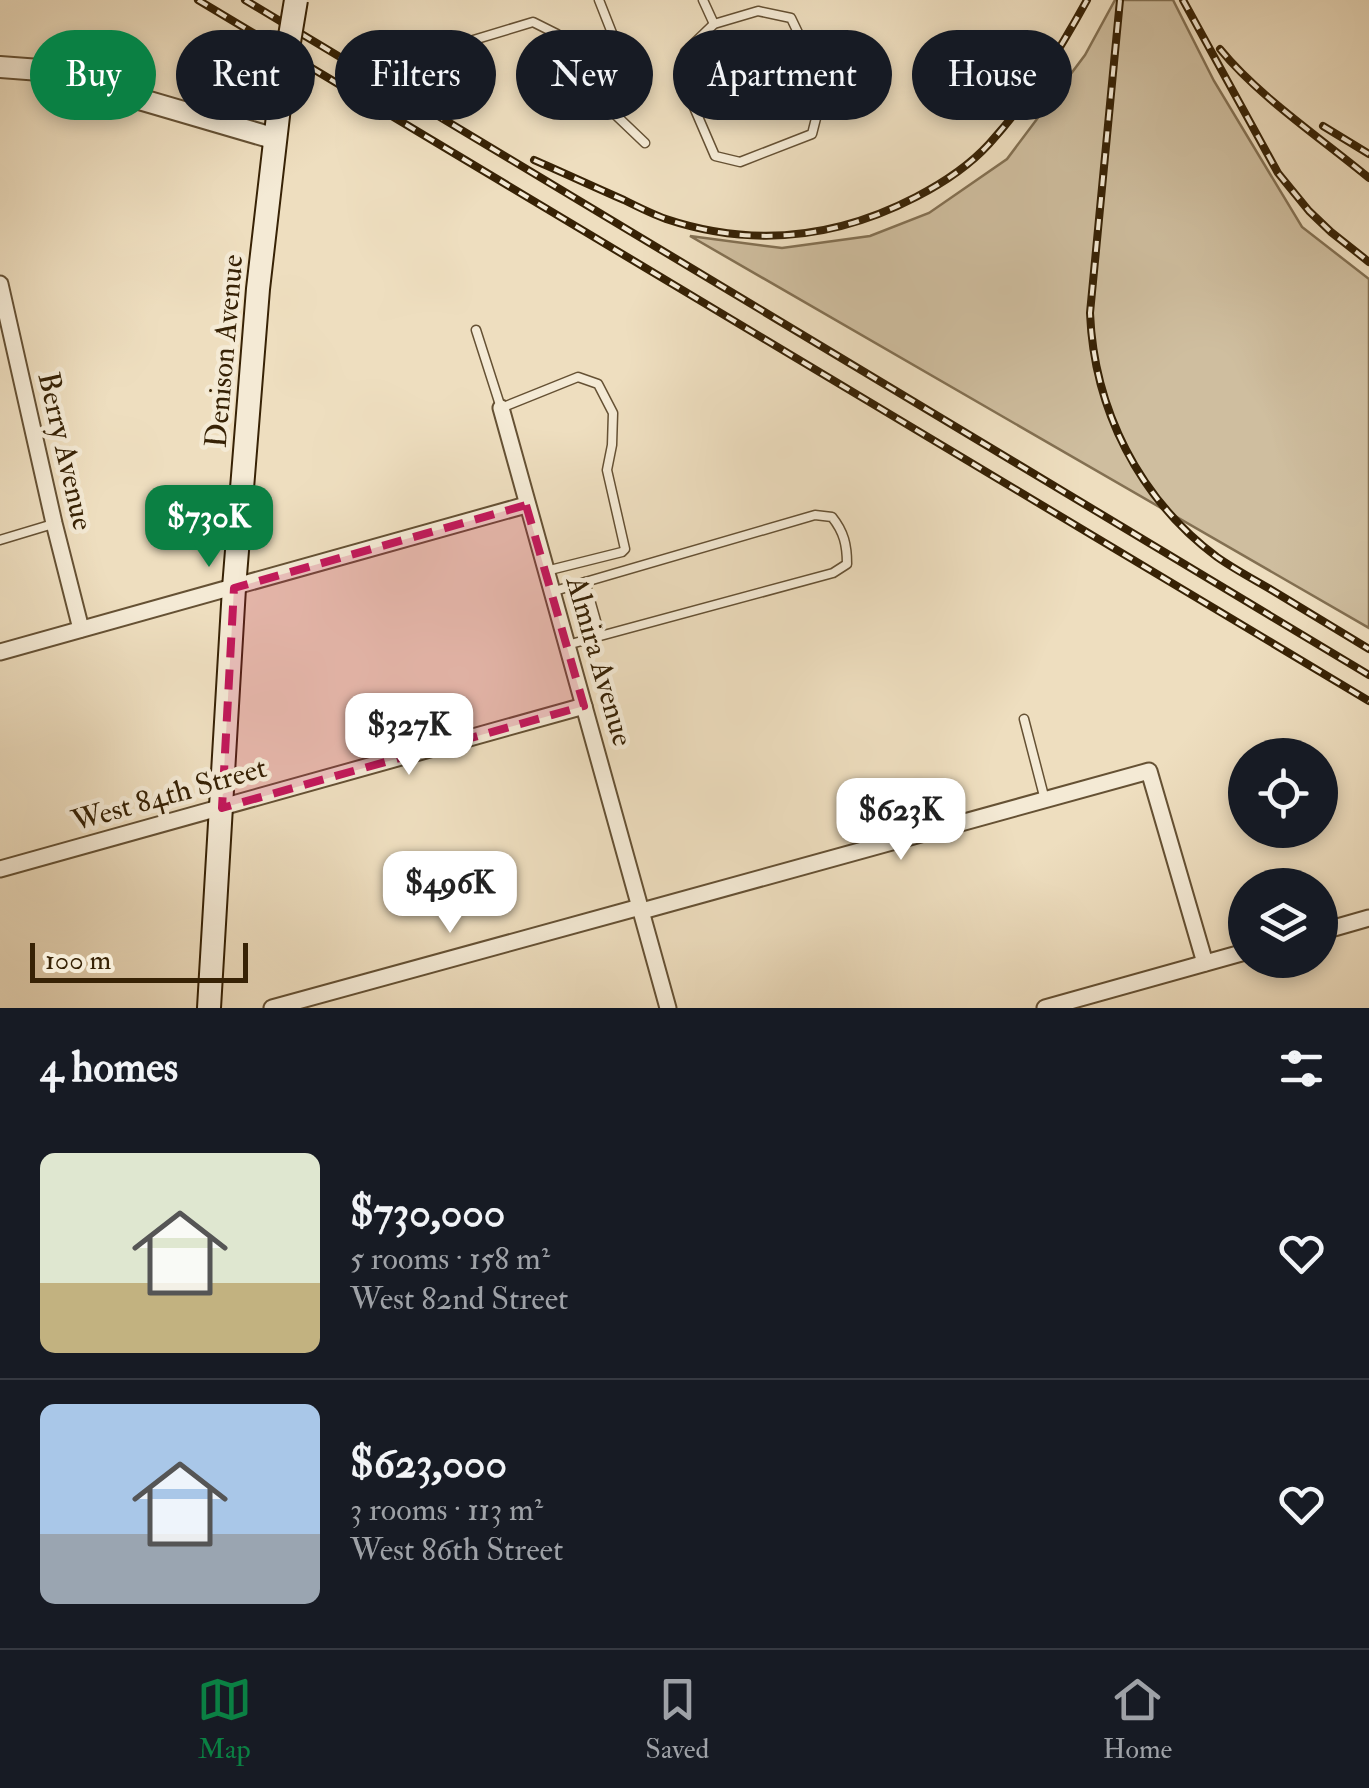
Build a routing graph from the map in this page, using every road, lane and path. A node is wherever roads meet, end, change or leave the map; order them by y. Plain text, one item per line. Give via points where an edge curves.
1 (296, 0) edge
2 (599, 0) edge
3 (703, 0) edge
4 (714, 24) junction
5 (549, 30) edge
6 (611, 30) edge
7 (496, 33) edge
8 (0, 68) edge
9 (621, 120) edge
10 (276, 138) junction
11 (645, 143) dead end
12 (0, 284) edge
13 (476, 330) dead end
14 (501, 408) junction
15 (526, 505) junction
16 (54, 524) junction
17 (0, 540) edge
18 (545, 571) junction
19 (585, 582) junction
20 (234, 588) junction
21 (551, 592) junction
22 (81, 629) junction
23 (600, 635) junction
24 (566, 644) junction
25 (0, 652) edge
26 (584, 706) junction
27 (1024, 719) dead end
28 (1045, 800) junction
29 (222, 808) junction
30 (0, 869) edge
31 (641, 909) junction
32 (1369, 918) edge
33 (1338, 927) edge
34 (1228, 957) edge
35 (1206, 963) junction
36 (209, 1008) edge
37 (272, 1008) edge
38 (668, 1008) edge
39 (1045, 1008) edge

1 - 10 main road, Denison Avenue, bridge
2 - 6 lane
3 - 4 lane
4 - 4 lane via 758,10 791,18 824,87 812,134 740,162 715,156 690,98 685,52
5 - 7 lane via 533,22
8 - 10 street via 40,70
9 - 11 lane
10 - 20 main road, Denison Avenue
12 - 16 street, Berry Avenue
13 - 14 lane, Almira Avenue
14 - 15 street, Almira Avenue
14 - 18 lane via 578,377 598,384 613,413 607,470 625,550
15 - 18 street, Almira Avenue
15 - 20 street
16 - 17 lane
16 - 22 street, Berry Avenue
18 - 21 street, Almira Avenue
19 - 21 lane
19 - 23 lane
19 - 23 lane via 815,515 832,516 842,528 846,564 833,573
20 - 22 street
20 - 29 main road, Denison Avenue
21 - 24 street, Almira Avenue
22 - 25 street
23 - 24 lane
24 - 26 street, Almira Avenue
26 - 29 street, West 84th Street
26 - 31 street, Almira Avenue
27 - 28 lane
28 - 31 street
28 - 35 street via 1149,771
29 - 30 street, West 84th Street
29 - 36 main road, Denison Avenue
31 - 37 street
31 - 38 street, Almira Avenue
32 - 33 street
34 - 35 street
35 - 39 street

